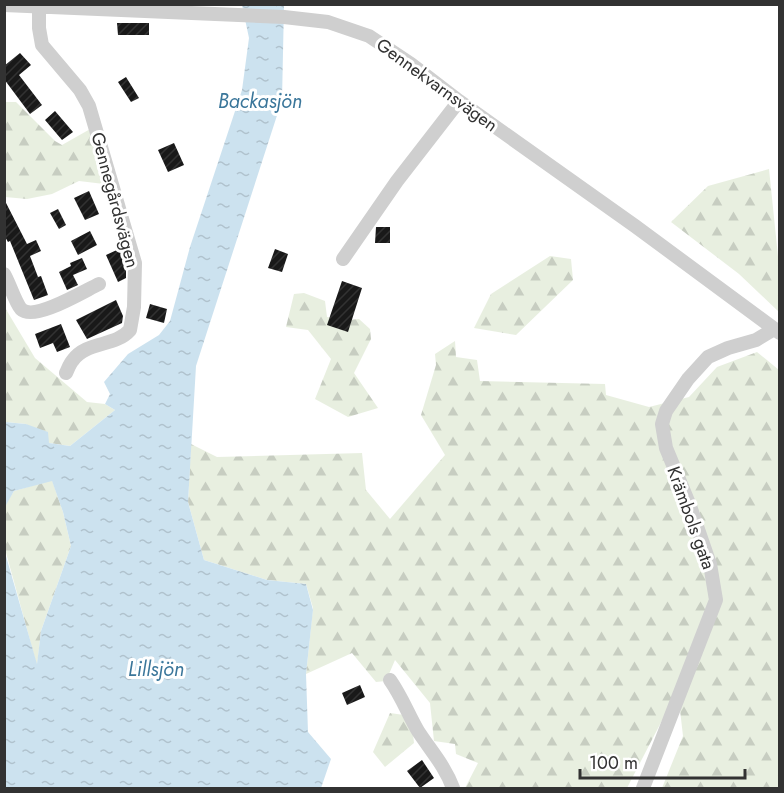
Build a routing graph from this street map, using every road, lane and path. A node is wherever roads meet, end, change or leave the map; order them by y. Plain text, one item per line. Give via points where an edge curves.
1 (4, 5) edge
2 (39, 6) edge
3 (459, 101) junction
4 (343, 259) dead end
5 (4, 274) edge
6 (99, 284) dead end
7 (777, 331) edge
8 (66, 373) dead end
9 (390, 680) dead end
10 (453, 789) edge
11 (643, 789) edge

1 - 2 street, Gennekvarnsvägen
2 - 3 street, Gennekvarnsvägen via 285,16 328,22 369,36
2 - 8 street, Gennegårdsvägen via 42,45 89,106 135,263 130,330 117,340 84,351 73,359
3 - 4 street
3 - 7 street, Gennekvarnsvägen
5 - 6 street via 21,308 30,313 43,311
7 - 11 street, Krämbols gata via 708,357 666,411 662,424 666,448 710,564 716,600
9 - 10 street

